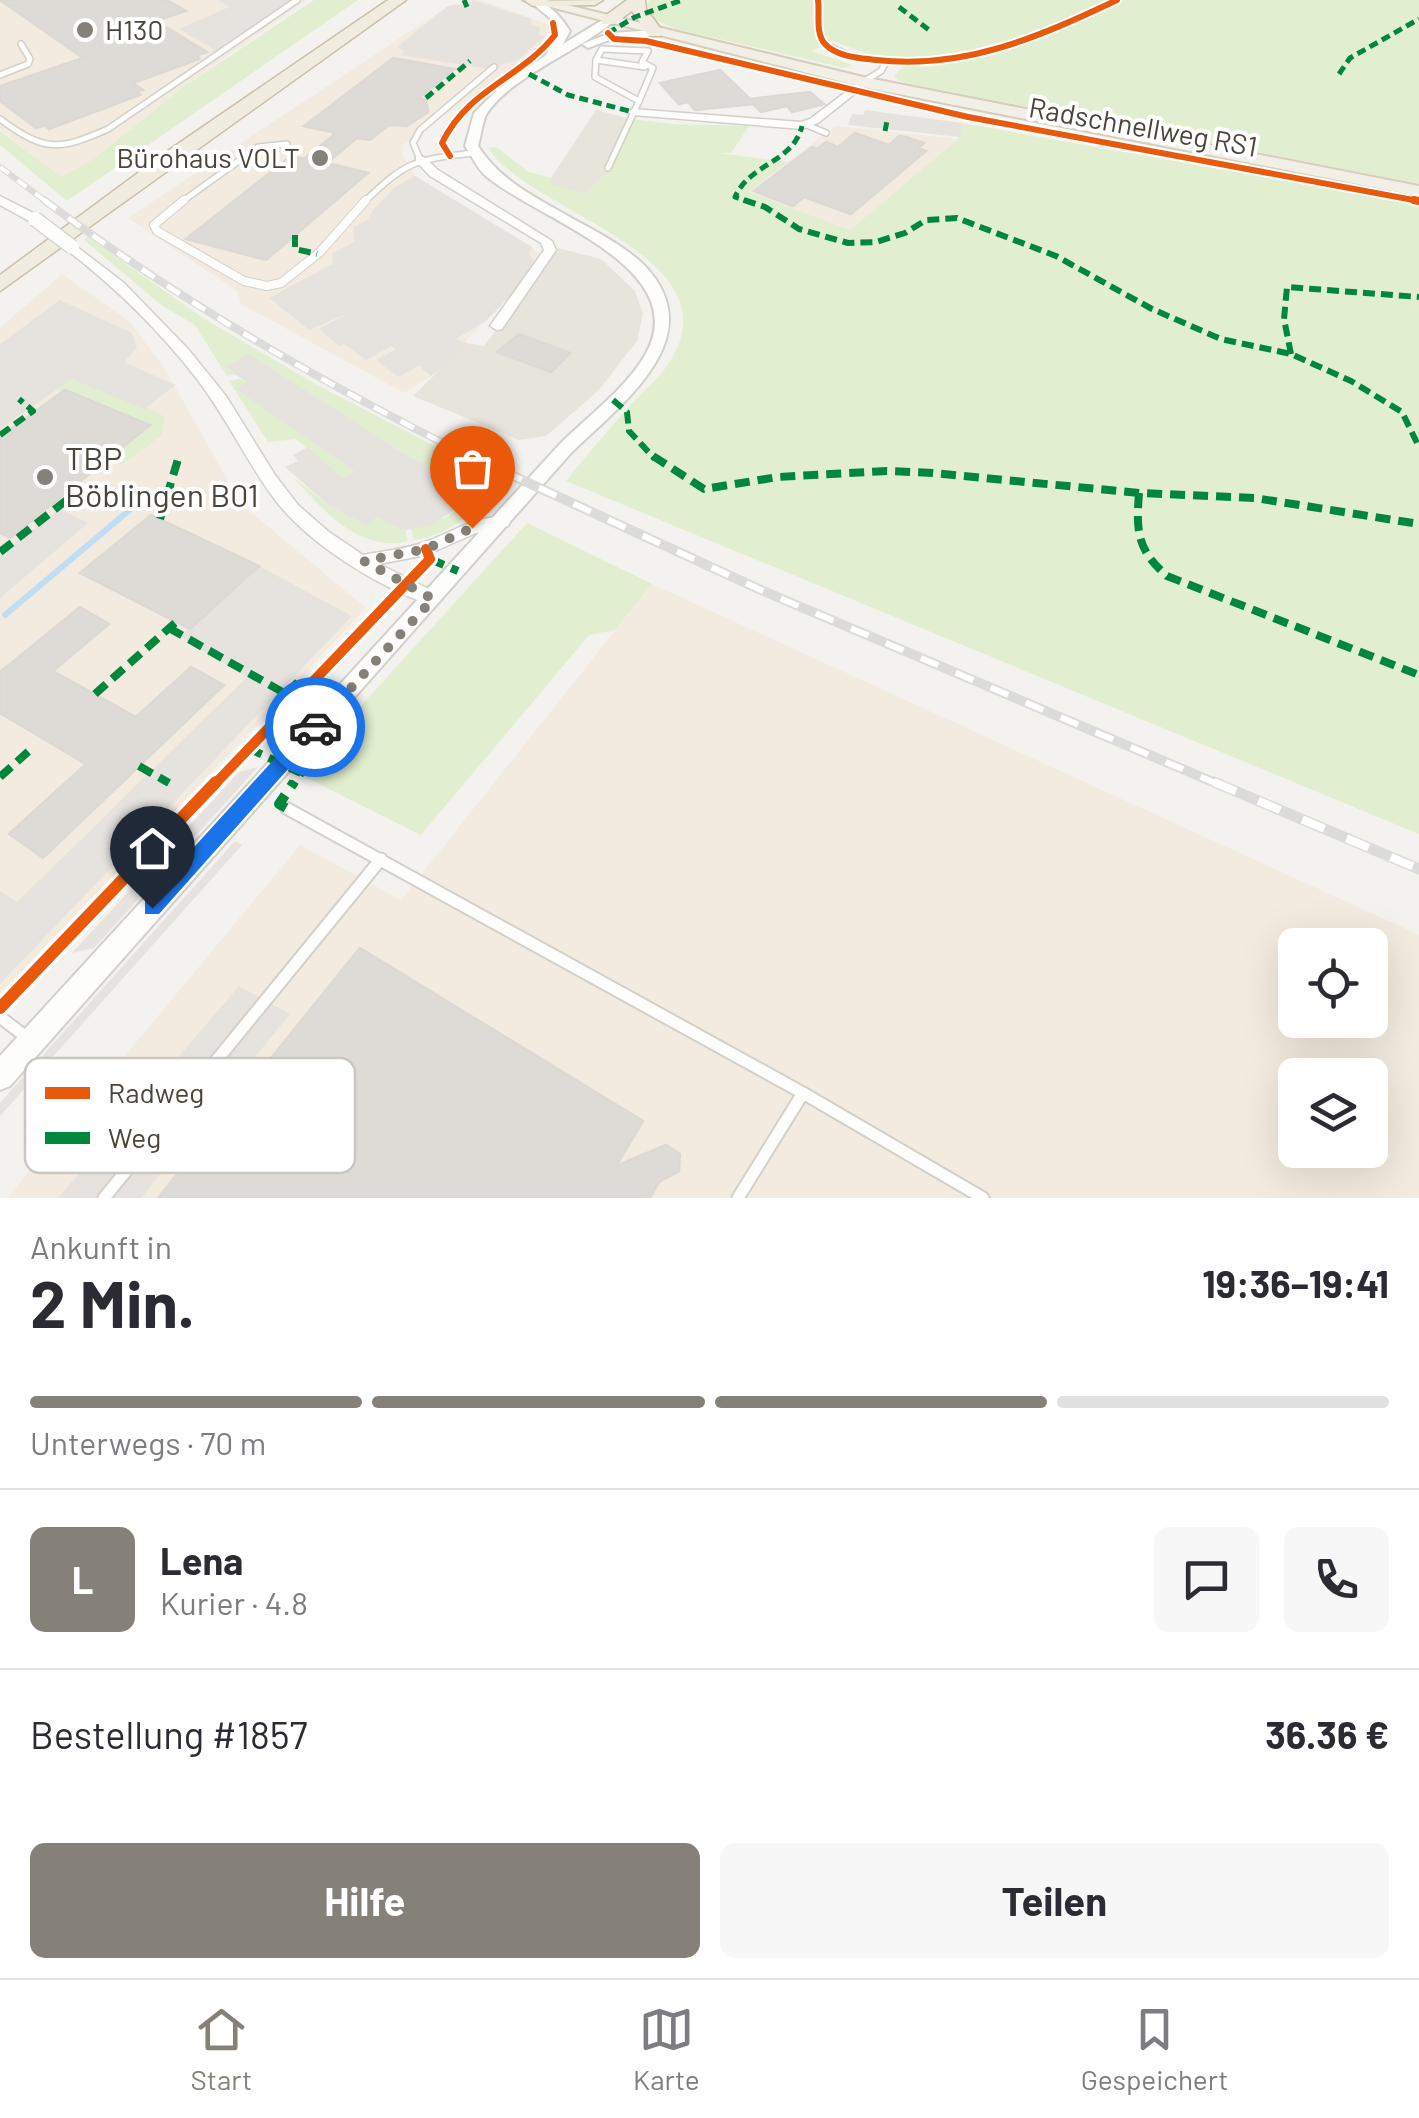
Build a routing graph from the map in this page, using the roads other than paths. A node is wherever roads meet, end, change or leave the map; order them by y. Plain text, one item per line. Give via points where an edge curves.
1 (296, 0) edge
2 (370, 0) edge
3 (398, 0) edge
4 (532, 0) edge
5 (618, 0) edge
6 (636, 0) edge
7 (598, 13) edge
8 (655, 33) junction
9 (21, 44) dead end
10 (826, 46) dead end
11 (550, 60) junction
12 (596, 60) junction
13 (494, 67) dead end
14 (653, 68) junction
15 (0, 74) edge
16 (863, 82) junction
17 (636, 107) junction
18 (0, 119) edge
19 (807, 125) junction
20 (826, 133) dead end
21 (287, 144) dead end
22 (473, 152) junction
23 (420, 159) junction
24 (608, 168) dead end
25 (1419, 191) edge
26 (0, 200) edge
27 (0, 261) edge
28 (0, 285) edge
29 (497, 326) dead end
30 (502, 522) junction
31 (364, 561) junction
32 (433, 599) junction
33 (286, 808) dead end
34 (381, 859) junction
35 (0, 1018) edge
36 (32, 1041) junction
37 (218, 1058) edge
38 (0, 1076) edge
39 (803, 1093) junction
40 (124, 1173) edge
41 (104, 1198) edge
42 (738, 1198) edge
43 (983, 1198) edge

1 - 18 lane via 84,140 37,146
2 - 27 highway
3 - 28 highway
4 - 7 highway
4 - 11 street via 564,31
5 - 7 highway
6 - 7 highway
6 - 8 highway
7 - 8 main road
7 - 11 street
8 - 11 street via 604,38
8 - 16 main road
9 - 15 lane via 28,64
10 - 16 lane via 886,62
11 - 22 street via 486,107 471,136
12 - 14 lane
12 - 14 lane via 602,49 648,51 642,62
12 - 17 lane via 595,77
13 - 23 lane via 420,130 413,147
14 - 17 lane
16 - 19 street
16 - 25 main road
17 - 19 street
17 - 24 lane
19 - 20 lane
21 - 23 lane via 258,147 160,218 157,231 244,281 280,283 320,252 400,167
22 - 23 lane
22 - 30 street via 506,188 637,266 662,308 659,344 648,363
23 - 29 street via 546,241 550,250
26 - 31 street, bridge via 108,274 170,336 291,508
30 - 31 street via 426,549
30 - 32 street
31 - 32 street
32 - 36 street
33 - 34 lane
34 - 37 lane
34 - 39 lane
35 - 36 lane
36 - 38 street
39 - 42 lane
39 - 43 lane
40 - 41 lane

